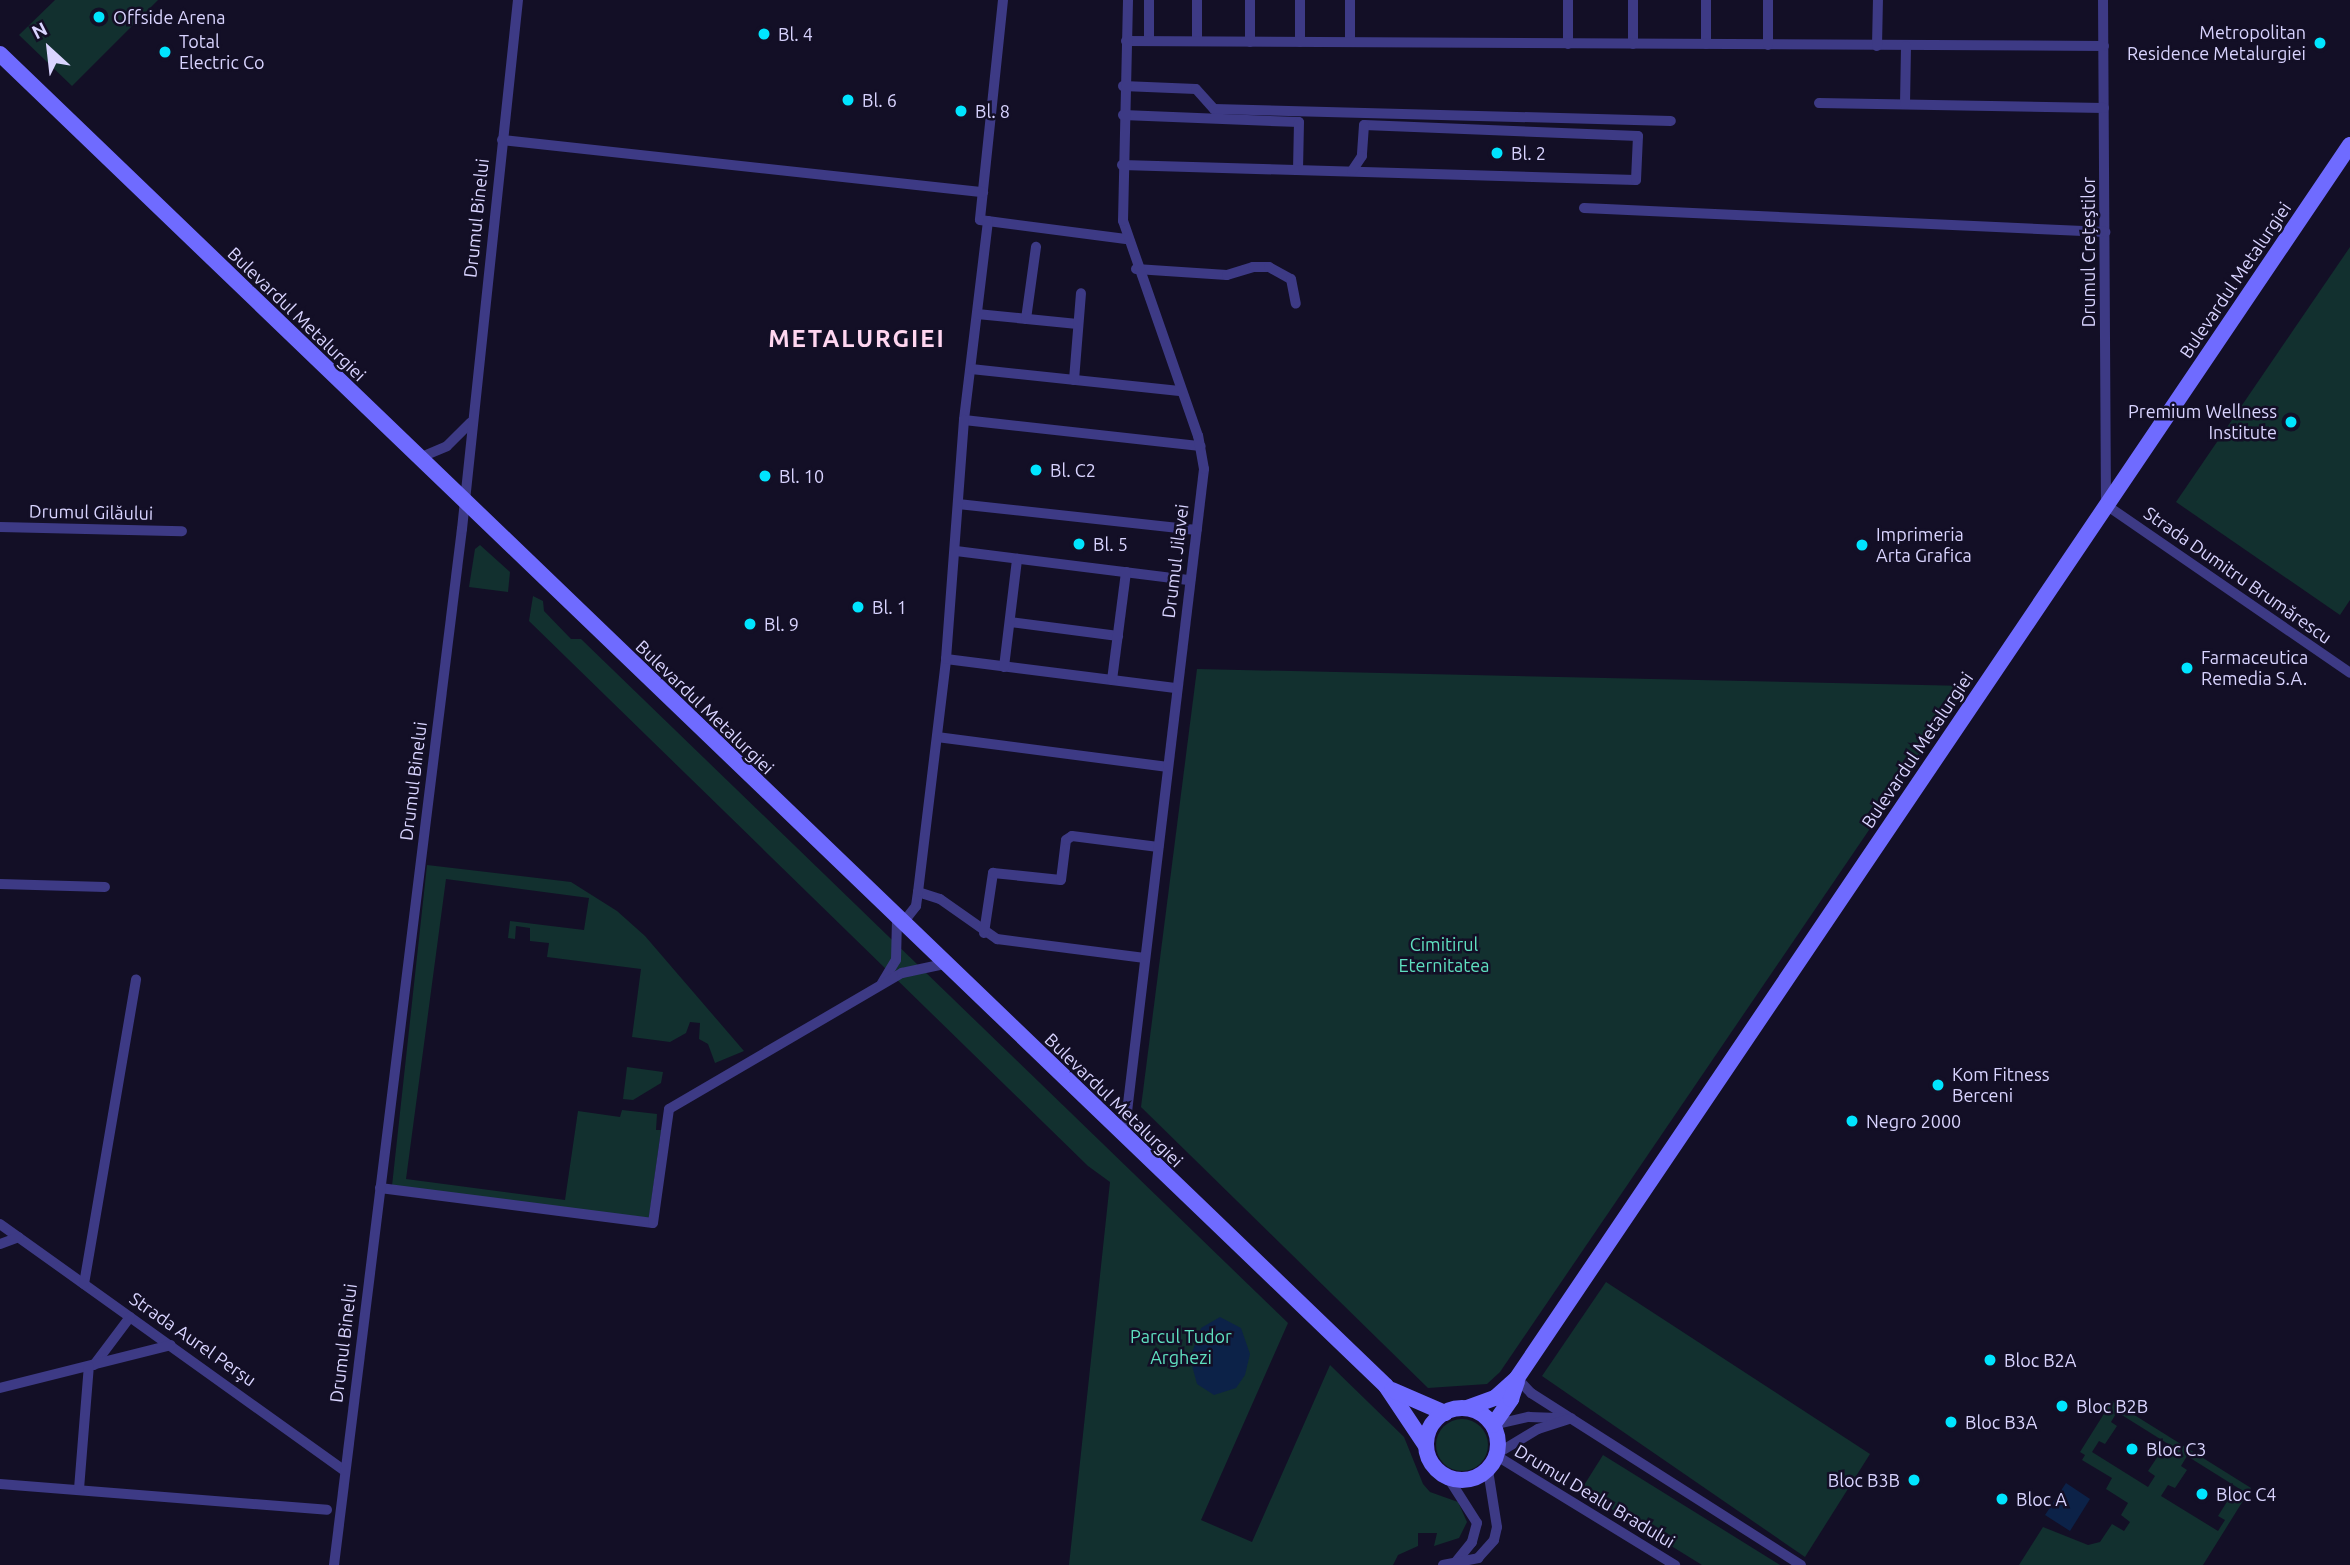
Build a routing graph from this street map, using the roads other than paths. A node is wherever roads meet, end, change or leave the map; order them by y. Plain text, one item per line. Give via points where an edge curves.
1 (518, 0) edge
2 (1003, 0) edge
3 (1128, 0) edge
4 (1149, 0) edge
5 (1197, 0) edge
6 (1250, 0) edge
7 (1300, 0) edge
8 (1350, 0) edge
9 (1568, 0) edge
10 (1633, 0) edge
11 (1706, 0) edge
12 (1768, 0) edge
13 (1878, 0) edge
14 (2103, 0) edge
15 (1126, 41) junction
16 (1149, 41) junction
17 (1197, 41) junction
18 (1250, 41) junction
19 (1300, 42) junction
20 (1350, 42) junction
21 (1568, 44) junction
22 (1633, 44) junction
23 (1706, 44) junction
24 (1768, 45) junction
25 (1877, 46) junction
26 (1906, 46) junction
27 (2104, 46) junction
28 (0, 54) edge
29 (1124, 86) junction
30 (1819, 103) dead end
31 (1905, 104) junction
32 (2104, 108) junction
33 (1123, 116) junction
34 (1671, 121) dead end
35 (502, 140) junction
36 (2350, 145) edge
37 (1122, 165) junction
38 (1298, 169) junction
39 (1352, 171) junction
40 (982, 192) junction
41 (1584, 208) dead end
42 (988, 221) junction
43 (2105, 232) junction
44 (1126, 239) junction
45 (1035, 247) dead end
46 (1136, 269) junction
47 (1081, 293) dead end
48 (1296, 304) dead end
49 (977, 314) junction
50 (1027, 319) junction
51 (1078, 324) junction
52 (971, 369) junction
53 (1074, 380) junction
54 (1182, 391) junction
55 (964, 420) junction
56 (470, 423) junction
57 (1201, 446) junction
58 (419, 458) junction
59 (465, 502) junction
60 (958, 504) junction
61 (2106, 505) junction
62 (0, 527) edge
63 (1197, 530) junction
64 (182, 531) dead end
65 (956, 551) junction
66 (1017, 559) junction
67 (1126, 572) junction
68 (1190, 580) junction
69 (1010, 622) junction
70 (1118, 636) junction
71 (946, 659) junction
72 (1004, 667) junction
73 (2350, 673) edge
74 (1112, 680) junction
75 (1177, 688) junction
76 (937, 737) junction
77 (1168, 766) junction
78 (1158, 846) junction
79 (0, 884) edge
80 (105, 887) dead end
81 (918, 892) junction
82 (899, 922) junction
83 (984, 933) junction
84 (1145, 958) junction
85 (944, 964) junction
86 (136, 979) dead end
87 (880, 985) junction
88 (1124, 1137) junction
89 (380, 1188) junction
90 (0, 1224) edge
91 (19, 1237) junction
92 (0, 1244) edge
93 (84, 1284) junction
94 (130, 1317) junction
95 (170, 1345) junction
96 (91, 1366) junction
97 (1517, 1378) junction
98 (1386, 1386) junction
99 (0, 1388) edge
100 (1467, 1408) junction
101 (1445, 1413) junction
102 (1571, 1418) junction
103 (1493, 1425) junction
104 (1426, 1446) junction
105 (1494, 1460) junction
106 (345, 1471) junction
107 (1449, 1479) junction
108 (0, 1484) edge
109 (79, 1489) junction
110 (327, 1510) dead end
111 (1457, 1562) junction
112 (334, 1565) edge
113 (1443, 1565) edge
114 (1675, 1565) edge
115 (1801, 1565) edge

1 - 35 street, Drumul Binelui
2 - 40 street
3 - 15 street, Drumul Jilavei
4 - 16 street
5 - 17 street
6 - 18 street
7 - 19 street
8 - 20 street
9 - 21 street
10 - 22 street
11 - 23 street
12 - 24 street
13 - 25 street
14 - 27 street, Drumul Crețeștilor
15 - 16 street
15 - 29 street, Drumul Jilavei
16 - 17 street
17 - 18 street
18 - 19 street
19 - 20 street
20 - 21 street
21 - 22 street
22 - 23 street
23 - 24 street
24 - 25 street
25 - 26 street
26 - 27 street
26 - 31 street
27 - 32 street, Drumul Crețeștilor
28 - 58 main road, Bulevardul Metalurgiei
29 - 33 street, Drumul Jilavei
29 - 34 street via 1196,89 1214,109
30 - 31 street
31 - 32 street
32 - 43 street, Drumul Crețeștilor
33 - 37 street, Drumul Jilavei
33 - 38 street via 1299,122
35 - 40 street
35 - 56 street, Drumul Binelui
36 - 61 main road, Bulevardul Metalurgiei
37 - 38 street
37 - 44 street, Drumul Jilavei
38 - 39 street
39 - 39 street via 1362,156 1364,125 1638,136 1636,180
40 - 42 street via 980,220
41 - 43 street
42 - 44 street
42 - 49 street
43 - 61 street, Drumul Crețeștilor
44 - 46 street, Drumul Jilavei
45 - 50 street
46 - 48 street via 1227,275 1269,267 1291,279
46 - 54 street, Drumul Jilavei
47 - 51 street
49 - 50 street
49 - 52 street
50 - 51 street
51 - 53 street
52 - 53 street
52 - 55 street
53 - 54 street
54 - 57 street, Drumul Jilavei
55 - 57 street
55 - 60 street
56 - 58 street via 447,446
56 - 59 street, Drumul Binelui
57 - 63 street, Drumul Jilavei
58 - 59 main road, Bulevardul Metalurgiei
59 - 82 main road, Bulevardul Metalurgiei
59 - 89 street, Drumul Binelui
60 - 63 street
60 - 65 street
61 - 73 street, Strada Dumitru Brumărescu
61 - 97 main road, Bulevardul Metalurgiei
62 - 64 street, Drumul Gilăului
63 - 68 street, Drumul Jilavei
65 - 66 street
65 - 71 street
66 - 67 street
66 - 69 street
67 - 68 street
67 - 70 street
68 - 75 street, Drumul Jilavei
69 - 70 street
69 - 72 street
70 - 74 street
71 - 72 street
71 - 76 street
72 - 74 street
74 - 75 street
75 - 77 street, Drumul Jilavei
76 - 77 street
76 - 81 street
77 - 78 street, Drumul Jilavei
78 - 83 street via 1069,837 1061,880 993,873
78 - 84 street, Drumul Jilavei
79 - 80 street
81 - 82 street via 916,906
81 - 83 street via 940,899
82 - 85 main road, Bulevardul Metalurgiei
82 - 87 street via 896,960
83 - 84 street via 1009,941
84 - 88 street, Drumul Jilavei
85 - 87 street via 914,968
85 - 88 main road, Bulevardul Metalurgiei
86 - 93 street
87 - 89 street via 669,1109 653,1223
88 - 98 main road, Bulevardul Metalurgiei
89 - 106 street, Drumul Binelui
90 - 91 street, Strada Aurel Perșu
91 - 92 street
91 - 93 street, Strada Aurel Perșu
93 - 94 street, Strada Aurel Perșu
94 - 95 street, Strada Aurel Perșu
94 - 96 street
95 - 96 street
95 - 106 street, Strada Aurel Perșu
96 - 99 street
96 - 109 street
97 - 100 main road, Bulevardul Metalurgiei via 1495,1398
97 - 102 street via 1531,1393
97 - 103 main road, Bulevardul Metalurgiei via 1511,1399
98 - 101 main road, Bulevardul Metalurgiei
98 - 104 main road, Bulevardul Metalurgiei
100 - 101 main road
100 - 103 main road
101 - 104 main road via 1431,1427
102 - 103 street via 1529,1417
102 - 105 street via 1538,1429
102 - 115 street
103 - 105 main road
104 - 107 main road via 1430,1462
105 - 107 main road via 1470,1480
105 - 111 street via 1494,1541 1483,1556
105 - 114 street, Drumul Dealu Bradului
106 - 112 street, Drumul Binelui
107 - 111 street via 1477,1523 1472,1542
108 - 109 street
109 - 110 street
111 - 113 street

